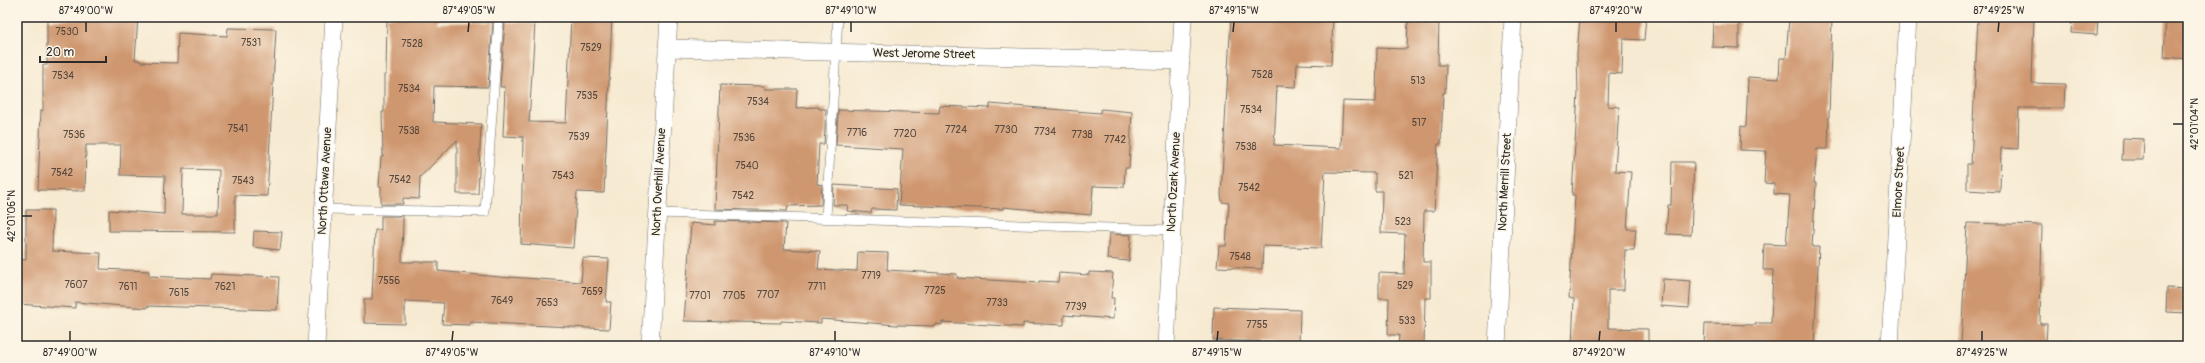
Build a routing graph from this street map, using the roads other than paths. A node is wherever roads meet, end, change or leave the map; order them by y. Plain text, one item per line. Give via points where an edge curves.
1 (334, 17) edge
2 (499, 17) edge
3 (669, 17) edge
4 (838, 17) edge
5 (1183, 17) edge
6 (1513, 17) edge
7 (1908, 17) edge
8 (667, 48) junction
9 (836, 52) junction
10 (1181, 61) junction
11 (324, 210) junction
12 (658, 213) junction
13 (826, 218) junction
14 (1172, 230) junction
15 (316, 346) edge
16 (650, 346) edge
17 (1166, 346) edge
18 (1498, 346) edge
19 (1890, 346) edge

1 - 11 street, North Ottawa Avenue
2 - 11 lane via 485,212
3 - 8 street, North Overhill Avenue
4 - 9 lane
5 - 10 street, North Ozark Avenue
6 - 18 street, North Merrill Street
7 - 19 street, Elmore Street
8 - 9 street, West Jerome Street
8 - 12 street, North Overhill Avenue
9 - 10 street, West Jerome Street
9 - 13 lane
10 - 14 street, North Ozark Avenue
11 - 15 street, North Ottawa Avenue
12 - 13 lane
12 - 16 street, North Overhill Avenue
13 - 14 lane
14 - 17 street, North Ozark Avenue

